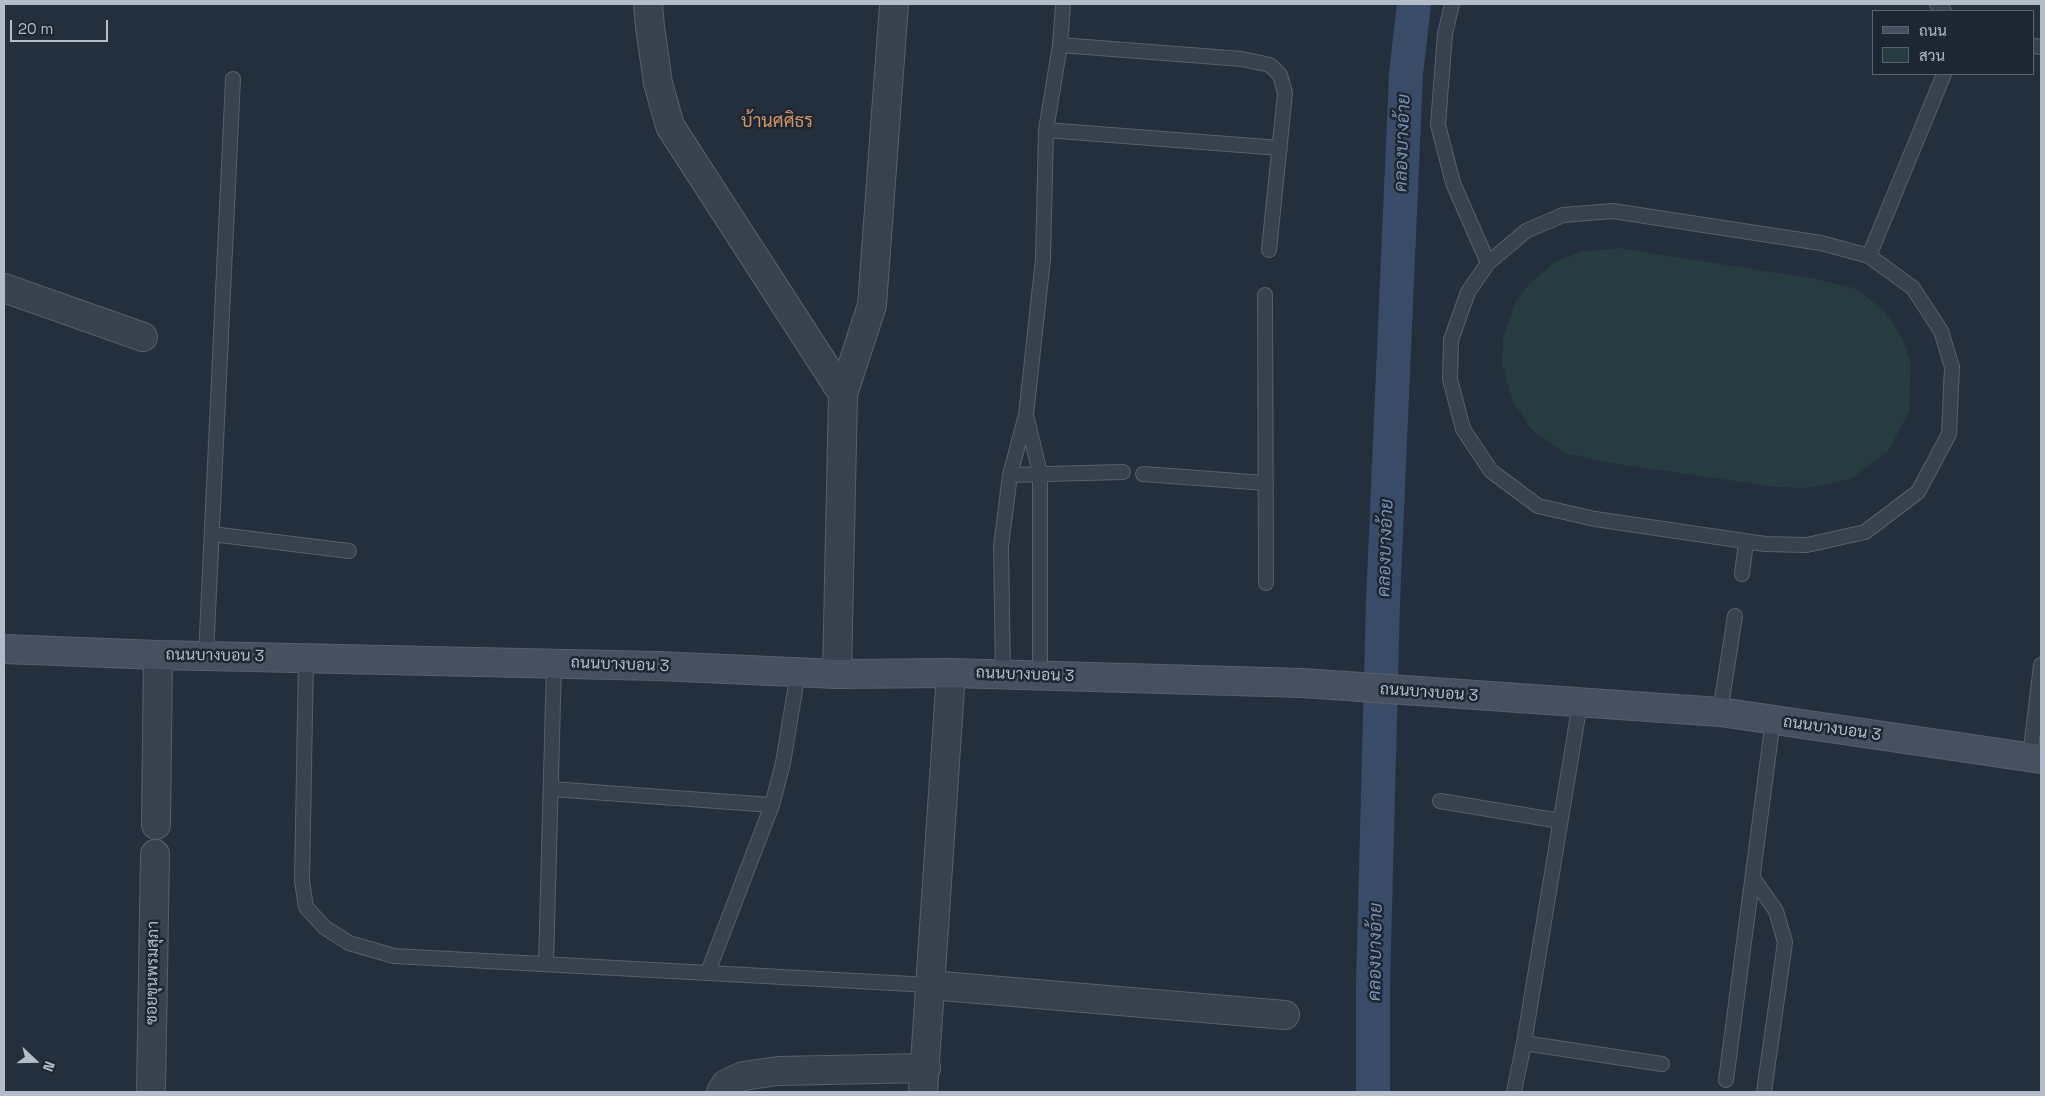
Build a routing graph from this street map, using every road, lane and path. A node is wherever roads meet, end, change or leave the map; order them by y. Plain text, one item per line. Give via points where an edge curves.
1 (648, 4) edge
2 (894, 4) edge
3 (1063, 4) edge
4 (1452, 4) edge
5 (1060, 45) junction
6 (1944, 75) edge
7 (232, 79) dead end
8 (1046, 130) junction
9 (1280, 148) junction
10 (1268, 250) dead end
11 (1869, 256) junction
12 (1488, 263) junction
13 (4, 288) edge
14 (1265, 295) dead end
15 (143, 337) dead end
16 (843, 394) junction
17 (1026, 415) junction
18 (1123, 472) dead end
19 (1040, 473) junction
20 (1143, 474) dead end
21 (1010, 475) junction
22 (1266, 483) junction
23 (212, 534) junction
24 (1746, 542) junction
25 (349, 551) dead end
26 (1742, 574) dead end
27 (1266, 583) dead end
28 (1735, 616) dead end
29 (4, 649) edge
30 (158, 655) junction
31 (206, 656) junction
32 (306, 658) junction
33 (554, 664) junction
34 (2041, 665) edge
35 (798, 672) junction
36 (951, 673) junction
37 (836, 674) junction
38 (1004, 675) junction
39 (1040, 676) junction
40 (1580, 703) junction
41 (1720, 712) junction
42 (1773, 720) junction
43 (2036, 758) edge
44 (551, 789) junction
45 (1440, 802) dead end
46 (772, 805) junction
47 (1560, 821) junction
48 (156, 826) dead end
49 (155, 854) dead end
50 (1753, 878) junction
51 (546, 964) junction
52 (708, 972) junction
53 (930, 985) junction
54 (1285, 1015) dead end
55 (1524, 1043) junction
56 (1662, 1064) dead end
57 (924, 1080) edge
58 (1726, 1080) dead end
59 (151, 1092) edge
60 (721, 1092) edge
61 (1514, 1092) edge
62 (1764, 1092) edge

1 - 16 street via 658,83 670,126
2 - 16 street via 872,305
3 - 5 lane
4 - 12 lane via 1445,34 1438,125 1453,183
5 - 8 lane
5 - 9 lane via 1242,59 1270,65 1280,75 1286,93
6 - 11 lane
7 - 23 lane
8 - 9 lane
8 - 17 lane via 1043,259
9 - 10 lane
11 - 12 lane via 1820,243 1613,211 1563,216 1526,231
11 - 24 lane via 1912,288 1941,331 1952,367 1949,434 1918,492 1865,532 1807,545
12 - 24 lane via 1468,292 1454,332 1450,379 1463,429 1491,471 1538,506 1595,519
13 - 15 street
14 - 22 lane
16 - 37 street
17 - 19 lane
17 - 21 lane
18 - 19 lane
19 - 21 lane
19 - 39 lane
20 - 22 lane
21 - 38 lane via 1001,546
22 - 27 lane
23 - 25 lane
23 - 31 lane
24 - 26 lane
28 - 41 lane
29 - 30 main road, ถนนบางบอน 3
30 - 31 main road, ถนนบางบอน 3
30 - 48 street
31 - 32 main road, ถนนบางบอน 3
32 - 33 main road, ถนนบางบอน 3
32 - 51 lane via 302,881 306,907 324,927 349,943 394,956
33 - 35 main road, ถนนบางบอน 3
33 - 44 lane
34 - 43 lane
35 - 37 main road, ถนนบางบอน 3
35 - 46 lane via 783,763
36 - 37 main road, ถนนบางบอน 3
36 - 38 main road, ถนนบางบอน 3
36 - 53 street
38 - 39 main road, ถนนบางบอน 3
39 - 40 main road, ถนนบางบอน 3 via 1303,683
40 - 41 main road, ถนนบางบอน 3
40 - 47 lane
41 - 42 main road, ถนนบางบอน 3
42 - 43 main road, ถนนบางบอน 3
42 - 50 lane
44 - 46 lane
44 - 51 lane
45 - 47 lane
46 - 52 lane
47 - 55 lane
49 - 59 street, ซอยขุนพรมสุภา
50 - 58 lane
50 - 62 lane via 1776,910 1785,942
51 - 52 lane
52 - 53 lane
53 - 54 street
53 - 57 street
55 - 56 lane
55 - 61 lane
57 - 60 street via 778,1071 743,1076 726,1084

